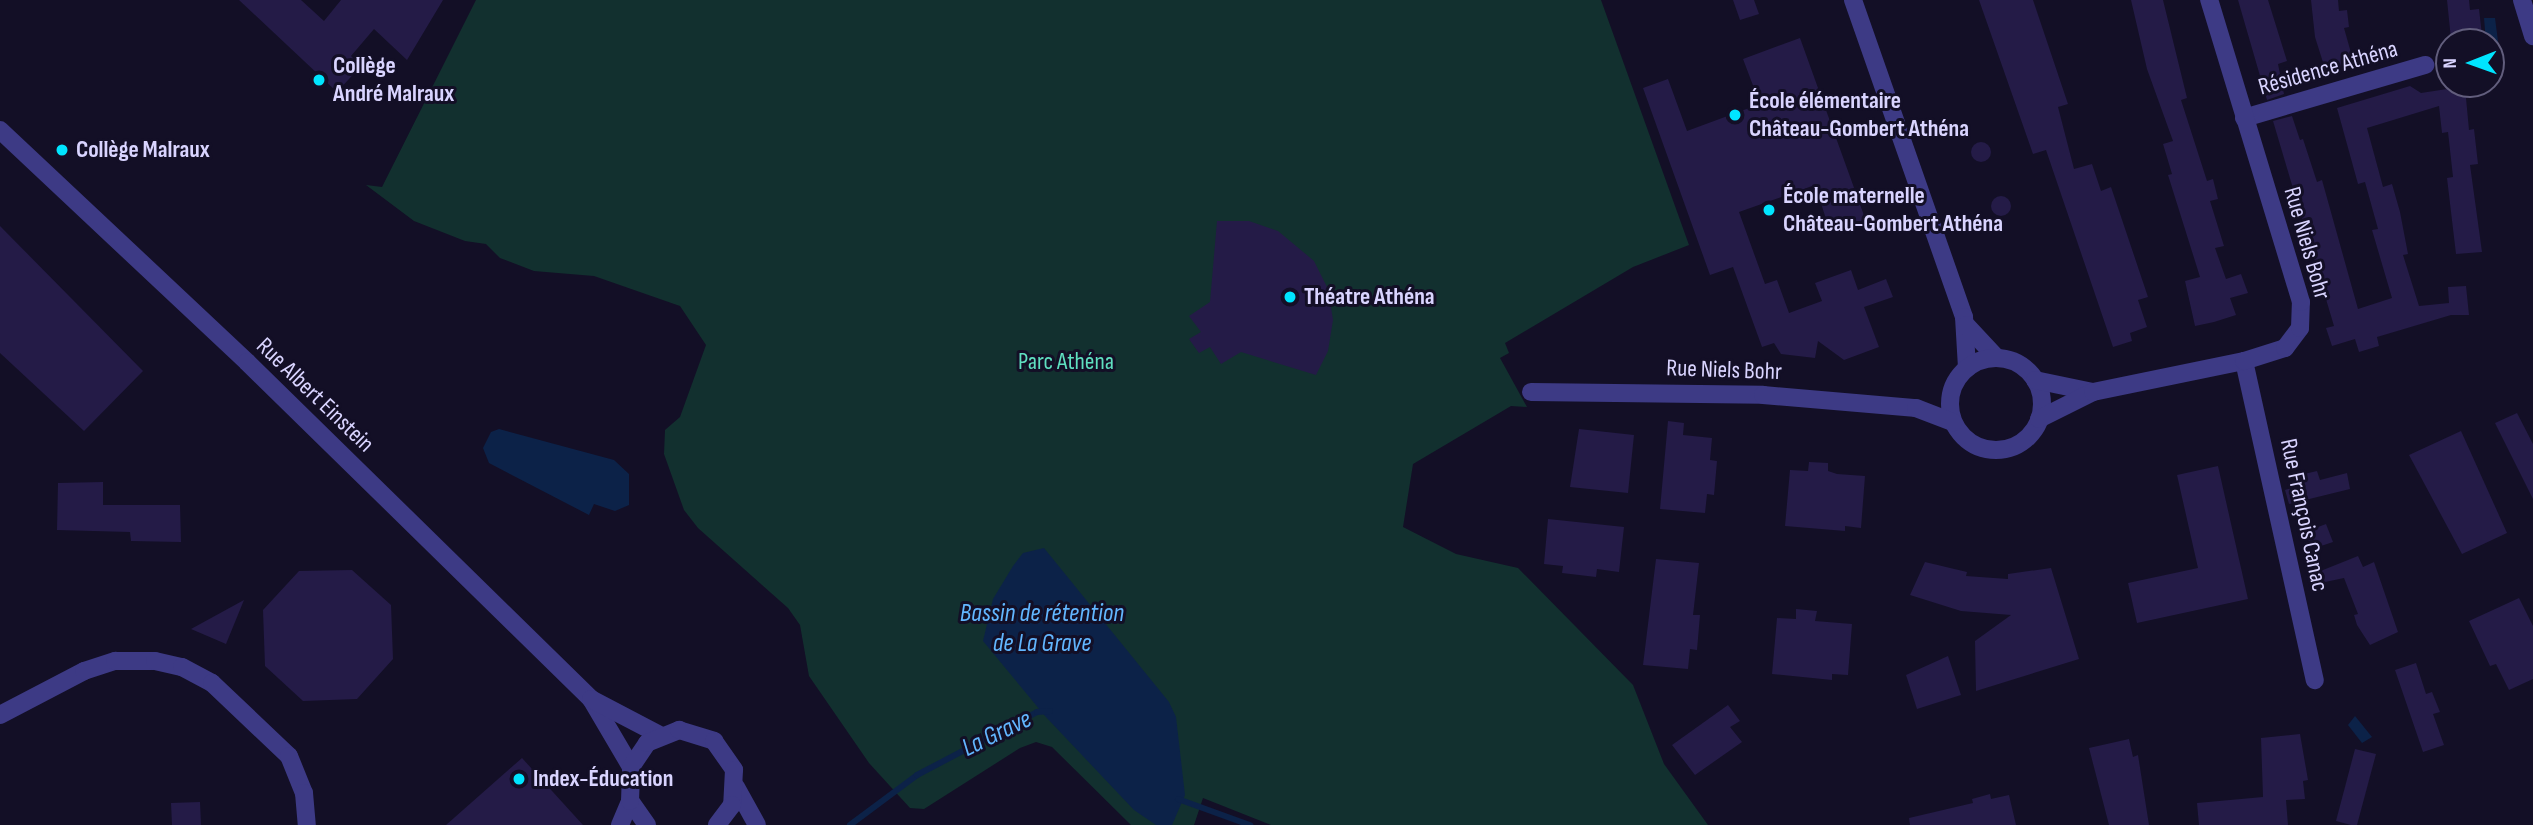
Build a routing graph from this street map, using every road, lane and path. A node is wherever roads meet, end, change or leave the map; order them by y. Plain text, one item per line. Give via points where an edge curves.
1 (1853, 0) edge
2 (2209, 0) edge
3 (2522, 0) edge
4 (2533, 36) edge
5 (2425, 65) dead end
6 (2244, 118) junction
7 (0, 130) edge
8 (1966, 325) junction
9 (1997, 358) junction
10 (2244, 361) junction
11 (1967, 368) junction
12 (2035, 380) junction
13 (1531, 392) dead end
14 (2093, 392) junction
15 (1951, 393) junction
16 (1916, 408) junction
17 (2039, 419) junction
18 (1953, 422) junction
19 (2315, 680) dead end
20 (591, 699) junction
21 (0, 715) edge
22 (660, 735) junction
23 (631, 767) junction
24 (736, 787) junction
25 (630, 801) junction
26 (307, 825) edge
27 (620, 825) edge
28 (647, 825) edge
29 (717, 825) edge
30 (757, 825) edge

1 - 8 street
2 - 6 street, Rue Niels Bohr
3 - 4 street
5 - 6 street, Résidence Athéna
6 - 10 street, Rue Niels Bohr via 2303,316 2286,348
7 - 20 street, Rue Albert Einstein via 247,362
8 - 9 street
8 - 11 street
9 - 11 street
9 - 12 street via 2012,361
10 - 14 street, Rue Niels Bohr
10 - 19 street, Rue François Canac
11 - 15 street
12 - 14 street, Rue Niels Bohr
12 - 17 street via 2040,392
13 - 16 street, Rue Niels Bohr via 1763,394
14 - 17 street, Rue Niels Bohr
15 - 16 street, Rue Niels Bohr
15 - 18 street
16 - 18 street, Rue Niels Bohr
17 - 18 street via 2015,446 1991,450 1968,441
20 - 22 street, Rue Albert Einstein
20 - 23 street, Rue Albert Einstein
21 - 26 street via 84,671 115,662 155,661 182,667 212,683 289,756 304,793
22 - 23 street via 637,754
22 - 24 street via 689,731 714,741 734,770
23 - 25 street
24 - 29 street via 732,805
24 - 30 street
25 - 27 street
25 - 28 street

